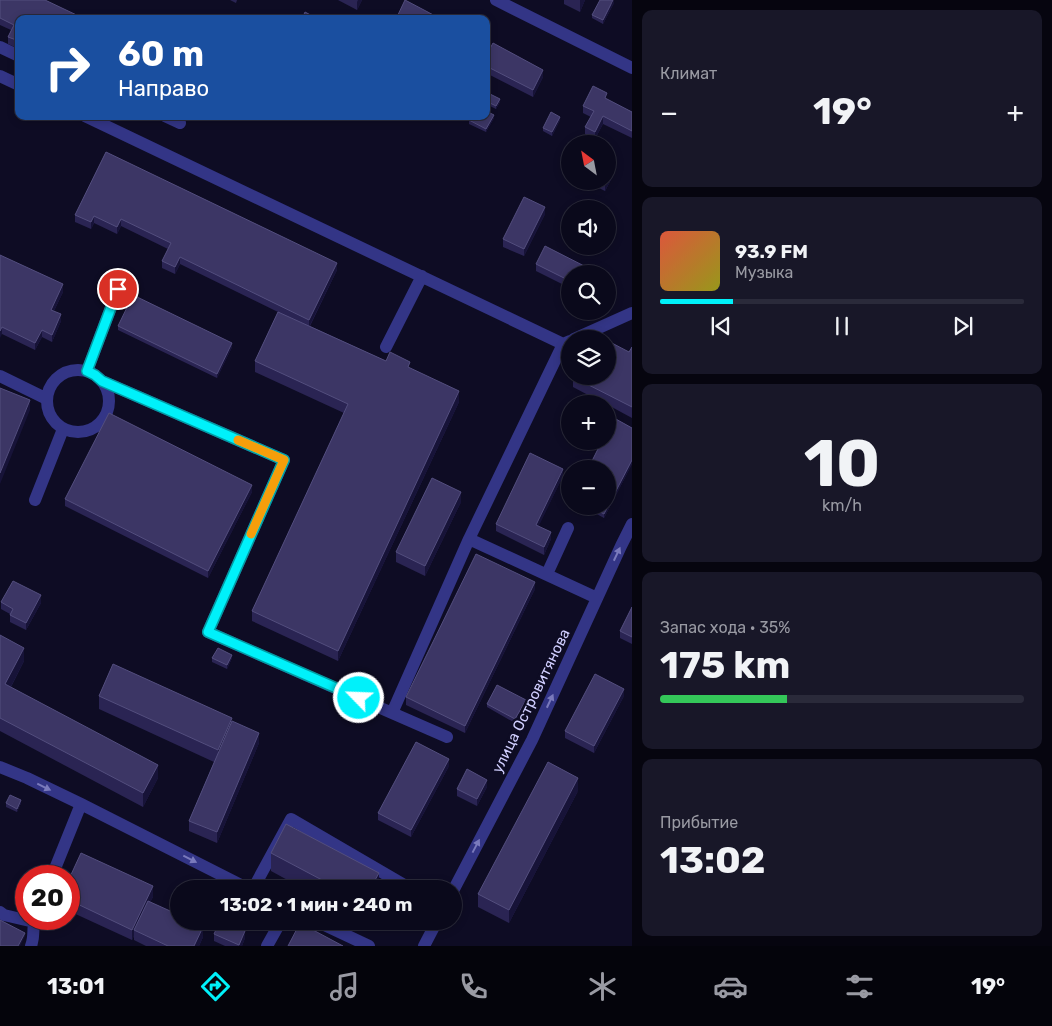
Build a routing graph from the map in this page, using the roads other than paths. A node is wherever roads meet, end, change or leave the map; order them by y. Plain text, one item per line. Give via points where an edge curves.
1 (496, 0) edge
2 (0, 47) edge
3 (15, 54) edge
4 (632, 68) edge
5 (0, 76) edge
6 (15, 82) edge
7 (104, 120) edge
8 (174, 120) edge
9 (180, 123) dead end
10 (422, 276) junction
11 (118, 289) dead end
12 (632, 313) edge
13 (594, 330) edge
14 (561, 337) edge
15 (386, 347) dead end
16 (561, 357) edge
17 (87, 371) junction
18 (0, 376) edge
19 (102, 381) junction
20 (47, 399) junction
21 (64, 429) junction
22 (35, 500) dead end
23 (632, 524) edge
24 (568, 528) dead end
25 (469, 539) junction
26 (547, 574) junction
27 (597, 598) junction
28 (392, 713) junction
29 (447, 737) dead end
30 (0, 767) edge
31 (81, 804) junction
32 (56, 865) edge
33 (231, 880) edge
34 (258, 880) edge
35 (395, 880) edge
36 (459, 880) edge
37 (0, 912) edge
38 (15, 917) edge
39 (34, 930) edge
40 (276, 930) edge
41 (335, 930) edge
42 (432, 930) edge
43 (31, 946) edge
44 (267, 946) edge
45 (369, 946) edge
46 (424, 946) edge

1 - 4 street
2 - 3 street
5 - 6 street
7 - 10 street
8 - 9 street
10 - 14 street
10 - 15 street
11 - 17 street
12 - 13 street
16 - 25 street
17 - 19 street
17 - 20 street via 69,371 60,375 49,390
18 - 20 street
19 - 21 street via 109,398 105,417 91,430 72,432
19 - 28 street via 284,460 208,632
20 - 21 street via 50,416
21 - 22 street
27 -> 23 street, улица Островитянова
24 - 26 street
25 - 26 street
25 - 28 street
26 - 27 street
36 -> 27 street, улица Островитянова via 532,740
28 - 29 street
30 -> 31 street
31 - 32 street
31 -> 33 street
34 - 35 street via 291,819
37 - 38 street
39 - 43 street
40 - 44 street
41 - 45 street
42 - 46 street

